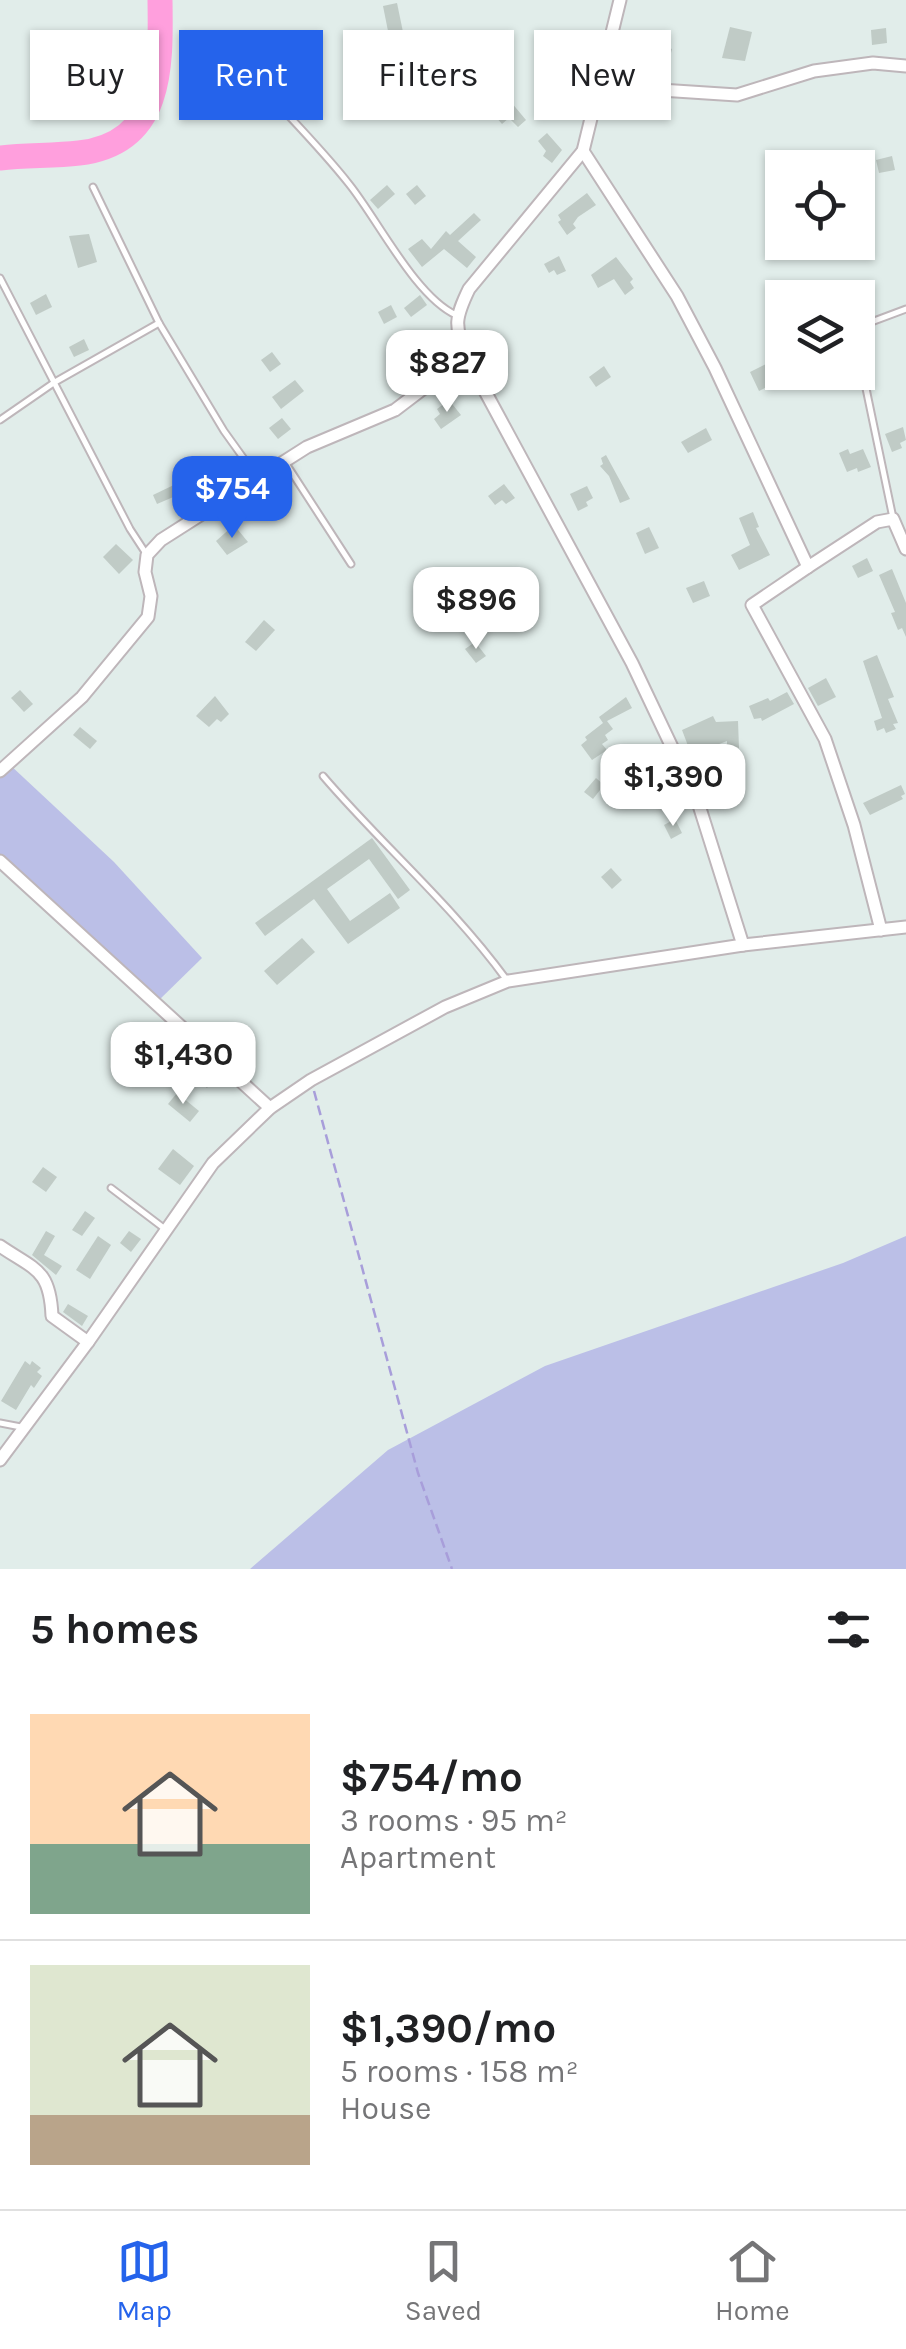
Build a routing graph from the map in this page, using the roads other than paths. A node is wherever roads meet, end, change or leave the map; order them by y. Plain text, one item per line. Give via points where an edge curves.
1 (620, 0) edge
2 (613, 30) edge
3 (906, 66) edge
4 (671, 91) edge
5 (292, 120) edge
6 (591, 120) edge
7 (583, 151) junction
8 (93, 187) dead end
9 (0, 278) edge
10 (906, 309) edge
11 (456, 315) junction
12 (875, 321) edge
13 (159, 323) junction
14 (466, 356) junction
15 (55, 382) junction
16 (866, 390) edge
17 (0, 420) edge
18 (284, 462) junction
19 (259, 480) junction
20 (893, 519) junction
21 (906, 549) edge
22 (147, 555) junction
23 (351, 564) dead end
24 (808, 567) junction
25 (2, 765) edge
26 (323, 776) dead end
27 (0, 861) edge
28 (906, 927) edge
29 (881, 930) junction
30 (743, 945) junction
31 (508, 981) junction
32 (270, 1108) junction
33 (110, 1188) dead end
34 (165, 1229) junction
35 (0, 1246) edge
36 (88, 1342) junction
37 (0, 1422) edge
38 (24, 1428) junction
39 (0, 1460) edge

1 - 2 street
3 - 4 street via 814,71 737,96
5 - 11 lane via 349,184 441,308
6 - 7 street
7 - 11 street via 469,289
7 - 24 street via 677,296
8 - 13 lane
9 - 15 lane
10 - 12 lane
11 - 14 street
13 - 15 lane
13 - 19 lane
14 - 18 street via 395,410
14 - 30 street via 632,663 698,802
15 - 17 lane
15 - 22 lane
16 - 20 lane
18 - 19 street
18 - 23 lane
19 - 22 street
20 - 21 street
20 - 24 street
22 - 25 street via 148,617 82,697
24 - 29 street via 752,605 824,739
26 - 31 lane
27 - 32 street
28 - 29 street
29 - 30 street
30 - 31 street
31 - 32 street via 446,1007
32 - 34 street via 213,1163
33 - 34 lane
34 - 36 street
35 - 36 street via 45,1277 52,1316
36 - 38 street
37 - 38 lane
38 - 39 street

